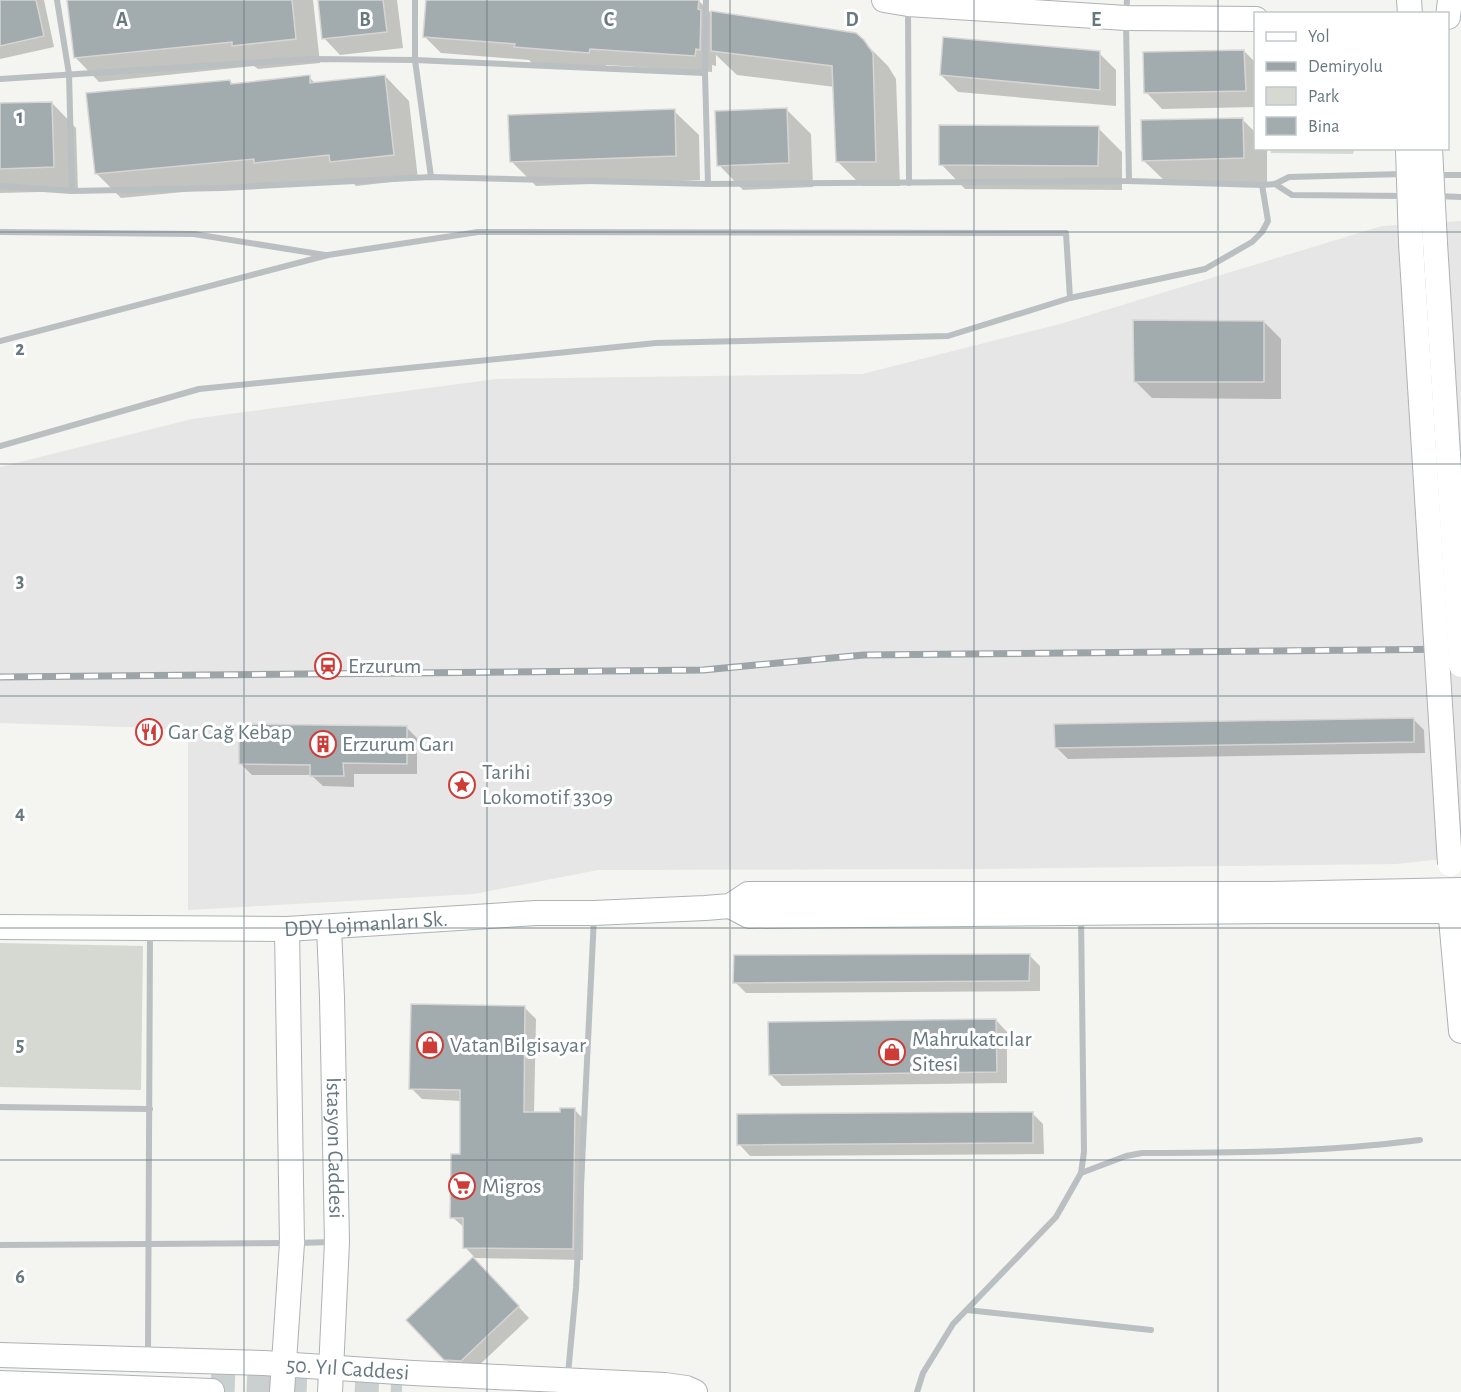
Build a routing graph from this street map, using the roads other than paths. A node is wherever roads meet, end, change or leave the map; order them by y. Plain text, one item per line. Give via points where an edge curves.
1 (57, 0) edge
2 (415, 0) edge
3 (706, 0) edge
4 (884, 0) edge
5 (908, 2) edge
6 (1126, 9) edge
7 (1254, 19) edge
8 (415, 60) junction
9 (705, 73) junction
10 (69, 74) junction
11 (0, 79) edge
12 (1409, 150) edge
13 (1430, 150) edge
14 (1461, 176) edge
15 (431, 177) junction
16 (1129, 181) junction
17 (909, 183) junction
18 (708, 184) junction
19 (1275, 184) junction
20 (1262, 185) junction
21 (1421, 185) junction
22 (0, 186) edge
23 (72, 190) junction
24 (1461, 197) edge
25 (0, 232) edge
26 (328, 255) junction
27 (1070, 298) junction
28 (0, 341) edge
29 (0, 446) edge
30 (1461, 665) edge
31 (1455, 900) edge
32 (730, 906) junction
33 (594, 913) junction
34 (1081, 913) junction
35 (0, 927) edge
36 (329, 928) junction
37 (150, 929) junction
38 (287, 929) junction
39 (1461, 1031) edge
40 (0, 1107) edge
41 (150, 1109) junction
42 (1420, 1140) dead end
43 (1081, 1173) junction
44 (337, 1242) junction
45 (292, 1243) junction
46 (150, 1244) junction
47 (0, 1245) edge
48 (967, 1310) junction
49 (1151, 1330) dead end
50 (0, 1355) edge
51 (148, 1359) junction
52 (282, 1365) junction
53 (332, 1368) junction
54 (0, 1371) edge
55 (567, 1381) junction
56 (0, 1383) edge
57 (211, 1386) edge
58 (402, 1388) dead end
59 (282, 1392) edge
60 (330, 1392) edge
61 (514, 1392) edge
62 (695, 1392) edge
63 (917, 1392) edge

1 - 10 street
2 - 8 street
3 - 9 street
4 - 5 street
5 - 6 street
5 - 17 street
6 - 7 street
6 - 16 street
8 - 9 street
8 - 10 street via 311,59
8 - 15 street
9 - 18 street
10 - 11 street
10 - 23 street
12 - 21 street
13 - 21 street
14 - 21 street
15 - 18 street
15 - 23 street via 222,188
16 - 17 street
16 - 20 street
17 - 18 street
19 - 20 street
19 - 21 street via 1289,177
19 - 21 street via 1292,195
20 - 27 street via 1268,221 1252,242 1205,269
21 - 24 street
21 - 30 street, bridge via 1435,243
21 - 31 street, bridge via 1411,243
22 - 23 street
25 - 26 street via 195,234
26 - 27 street via 478,232 1066,233
26 - 28 street
27 - 29 street via 948,336 656,343 199,389
31 - 32 street via 1266,894 748,894
31 - 34 street
31 - 39 street
32 - 33 street, DDY Lojmanları Sk.
32 - 34 street via 749,916
33 - 36 street, DDY Lojmanları Sk. via 536,913
33 - 55 street via 576,1288
34 - 43 street
35 - 37 street, DDY Lojmanları Sk.
36 - 38 street, DDY Lojmanları Sk.
36 - 44 street, İstasyon Caddesi
37 - 38 street, DDY Lojmanları Sk.
37 - 41 street
38 - 45 street, İstasyon Caddesi
40 - 41 street
41 - 46 street
42 - 43 street via 1299,1151 1142,1154
43 - 48 street via 1056,1217
44 - 45 street
44 - 53 street, İstasyon Caddesi
45 - 46 street
45 - 52 street, İstasyon Caddesi
46 - 47 street
46 - 51 street
48 - 49 street
48 - 63 street via 935,1352
50 - 51 street, 50. Yıl Caddesi
51 - 52 street, 50. Yıl Caddesi
52 - 53 street, 50. Yıl Caddesi
52 - 59 street, İstasyon Caddesi
53 - 55 street, 50. Yıl Caddesi
53 - 60 street, İstasyon Caddesi
54 - 57 street
55 - 62 street, 50. Yıl Caddesi via 664,1385
56 - 57 street
58 - 61 street, 50. Yıl Caddesi

